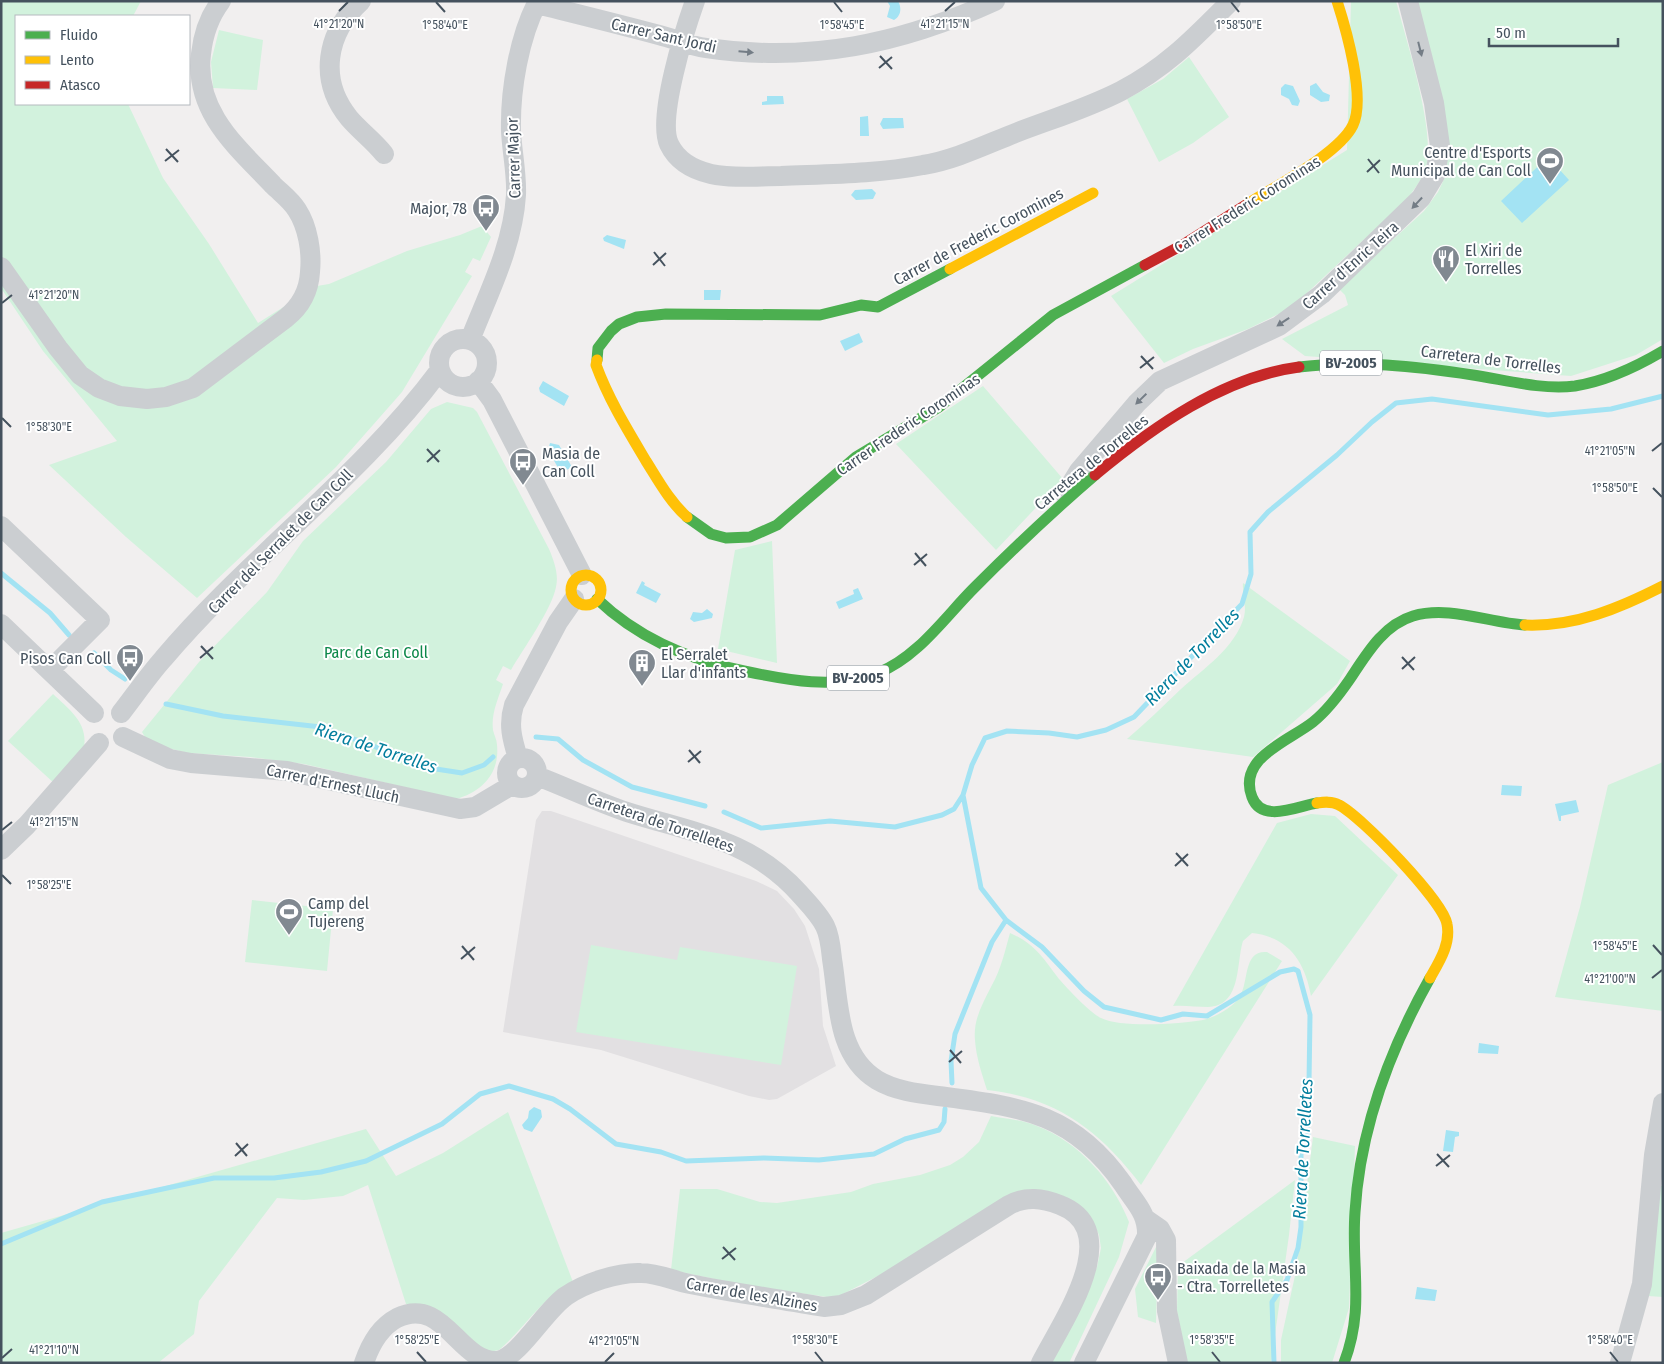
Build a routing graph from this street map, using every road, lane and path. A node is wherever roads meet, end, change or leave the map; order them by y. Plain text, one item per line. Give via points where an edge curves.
1 (220, 1) edge
2 (361, 1) edge
3 (695, 1) edge
4 (995, 1) edge
5 (1231, 1) edge
6 (1337, 1) edge
7 (1408, 1) edge
8 (538, 2) edge
9 (681, 42) junction
10 (384, 154) dead end
11 (1093, 193) dead end
12 (1, 267) edge
13 (878, 308) joint
14 (470, 340) junction
15 (1663, 351) edge
16 (440, 370) junction
17 (478, 381) junction
18 (1055, 510) junction
19 (1, 526) edge
20 (582, 575) junction
21 (1663, 586) edge
22 (574, 599) junction
23 (597, 599) junction
24 (1, 624) edge
25 (50, 670) junction
26 (94, 713) junction
27 (121, 713) junction
28 (122, 737) junction
29 (100, 743) junction
30 (518, 758) junction
31 (537, 776) junction
32 (512, 785) junction
33 (1, 850) edge
34 (1663, 1103) edge
35 (1147, 1220) junction
36 (364, 1363) edge
37 (1042, 1363) edge
38 (1084, 1363) edge
39 (1178, 1363) edge
40 (1344, 1363) edge
41 (1620, 1363) edge

1 - 12 street via 206,27 202,43 200,72 206,100 212,117 226,137 298,211 311,254 310,278 302,301 294,311 185,392 147,399 113,394 92,384 70,364
2 - 10 street via 338,29 329,56 329,77 343,109
3 - 9 street
9 -> 4 street, Carrer Sant Jordi via 705,48 764,53 838,49 919,32
5 - 9 street via 1173,59 1113,94 931,163 834,174 727,176 693,168 680,159 668,143 666,121
6 - 13 street, Carrer Frederic Corominas via 1358,101 1355,121 1331,151 1186,243 1053,315 944,403 856,457 789,515 764,532 750,537 726,538 700,528 680,511 649,467 607,396 596,365 598,348 611,331 637,317 666,314 820,316 861,305
7 -> 18 street, Carrer d'Enric Teira via 1434,103 1440,146 1435,175 1422,198 1322,294 1279,326 1160,381 1079,471
8 - 9 street, Carrer Sant Jordi
8 - 14 street, Carrer Major via 523,36 511,114 516,176 514,215 500,263
11 - 13 street, Carrer de Frederic Coromines
14 - 16 street via 453,341 446,346 439,362
14 - 17 street via 483,350 486,358
15 - 18 street, Carretera de Torrelles / BV-2005 via 1630,369 1583,385 1540,385 1438,368 1384,363 1318,365 1265,374 1215,394 1175,416
16 - 17 street via 443,377 456,386 464,387
16 - 27 street, Carrer del Serralet de Can Coll via 380,443 163,659
17 - 20 street via 492,400
18 - 23 street, Carretera de Torrelles / BV-2005 via 908,654 867,677 830,681 785,678 711,664 667,648
19 - 25 street via 100,620
20 - 22 street via 572,585
20 - 23 street via 597,580 600,589
21 - 40 street via 1611,610 1563,624 1520,625 1439,613 1413,616 1374,643 1332,704 1312,723 1266,754 1250,772 1248,792 1262,809 1284,811 1328,802 1347,809 1440,908 1447,923 1447,942 1395,1045 1367,1138 1355,1212 1358,1309 1351,1347
22 - 23 street via 586,605
22 - 30 street via 558,622 514,705 510,717 511,733
24 - 25 street
25 - 26 street
26 - 27 street via 106,707
26 - 29 street via 89,728 94,740
27 - 28 street via 126,725
28 - 29 street via 112,744
28 - 32 street, Carrer d'Ernest Lluch via 177,760 287,771 460,810 475,807
29 - 33 street
30 - 31 street via 527,758 535,763
30 - 32 street via 510,764 507,772
31 - 32 street via 527,788
31 - 35 street, Carretera de Torrelletes via 597,802 719,839 759,858 790,883 826,927 846,1044 863,1069 895,1088 1018,1108 1067,1127 1099,1154
34 - 41 street via 1654,1155 1642,1284
35 - 38 street via 1147,1236
35 - 39 street, Carretera de Torrelletes via 1160,1229 1166,1240 1166,1311
36 - 37 street, Carrer de les Alzines via 370,1347 384,1328 404,1315 416,1314 439,1322 477,1358 498,1361 506,1358 568,1294 630,1273 656,1275 688,1284 824,1307 841,1305 866,1295 1008,1205 1021,1199 1039,1198 1065,1207 1076,1216 1090,1237 1091,1248 1090,1262 1081,1285

